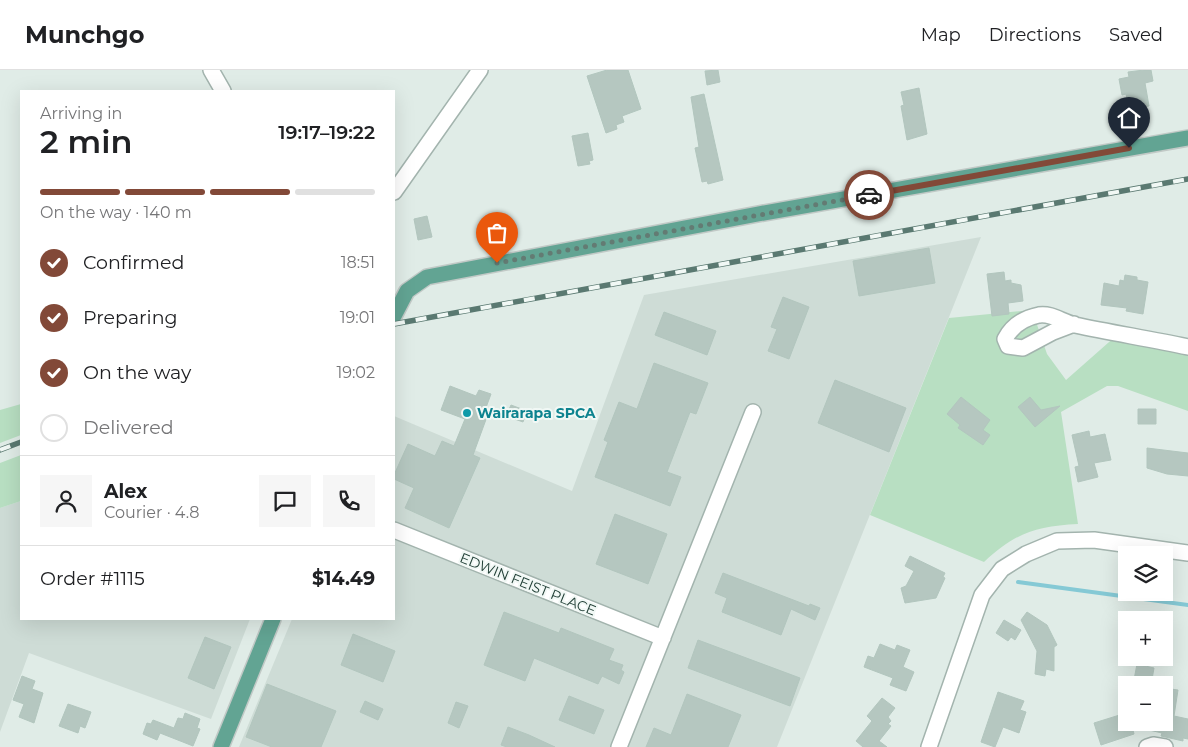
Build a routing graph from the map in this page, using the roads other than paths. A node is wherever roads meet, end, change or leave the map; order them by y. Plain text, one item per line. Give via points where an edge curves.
1 (211, 70) edge
2 (480, 70) edge
3 (222, 90) edge
4 (1188, 138) edge
5 (395, 191) edge
6 (397, 300) edge
7 (1074, 324) dead end
8 (1188, 347) edge
9 (753, 412) dead end
10 (395, 530) edge
11 (1188, 553) edge
12 (273, 620) edge
13 (663, 638) junction
14 (221, 747) edge
15 (619, 747) edge
16 (929, 747) edge
17 (1147, 747) edge
18 (1165, 747) edge

1 - 3 street
2 - 5 street
4 - 6 main road via 427,277
7 - 8 street
9 - 13 street
10 - 13 street, EDWIN FEIST PLACE
11 - 16 street via 1094,540 1057,541 1002,569 982,595
12 - 14 main road
13 - 15 street
17 - 18 street

